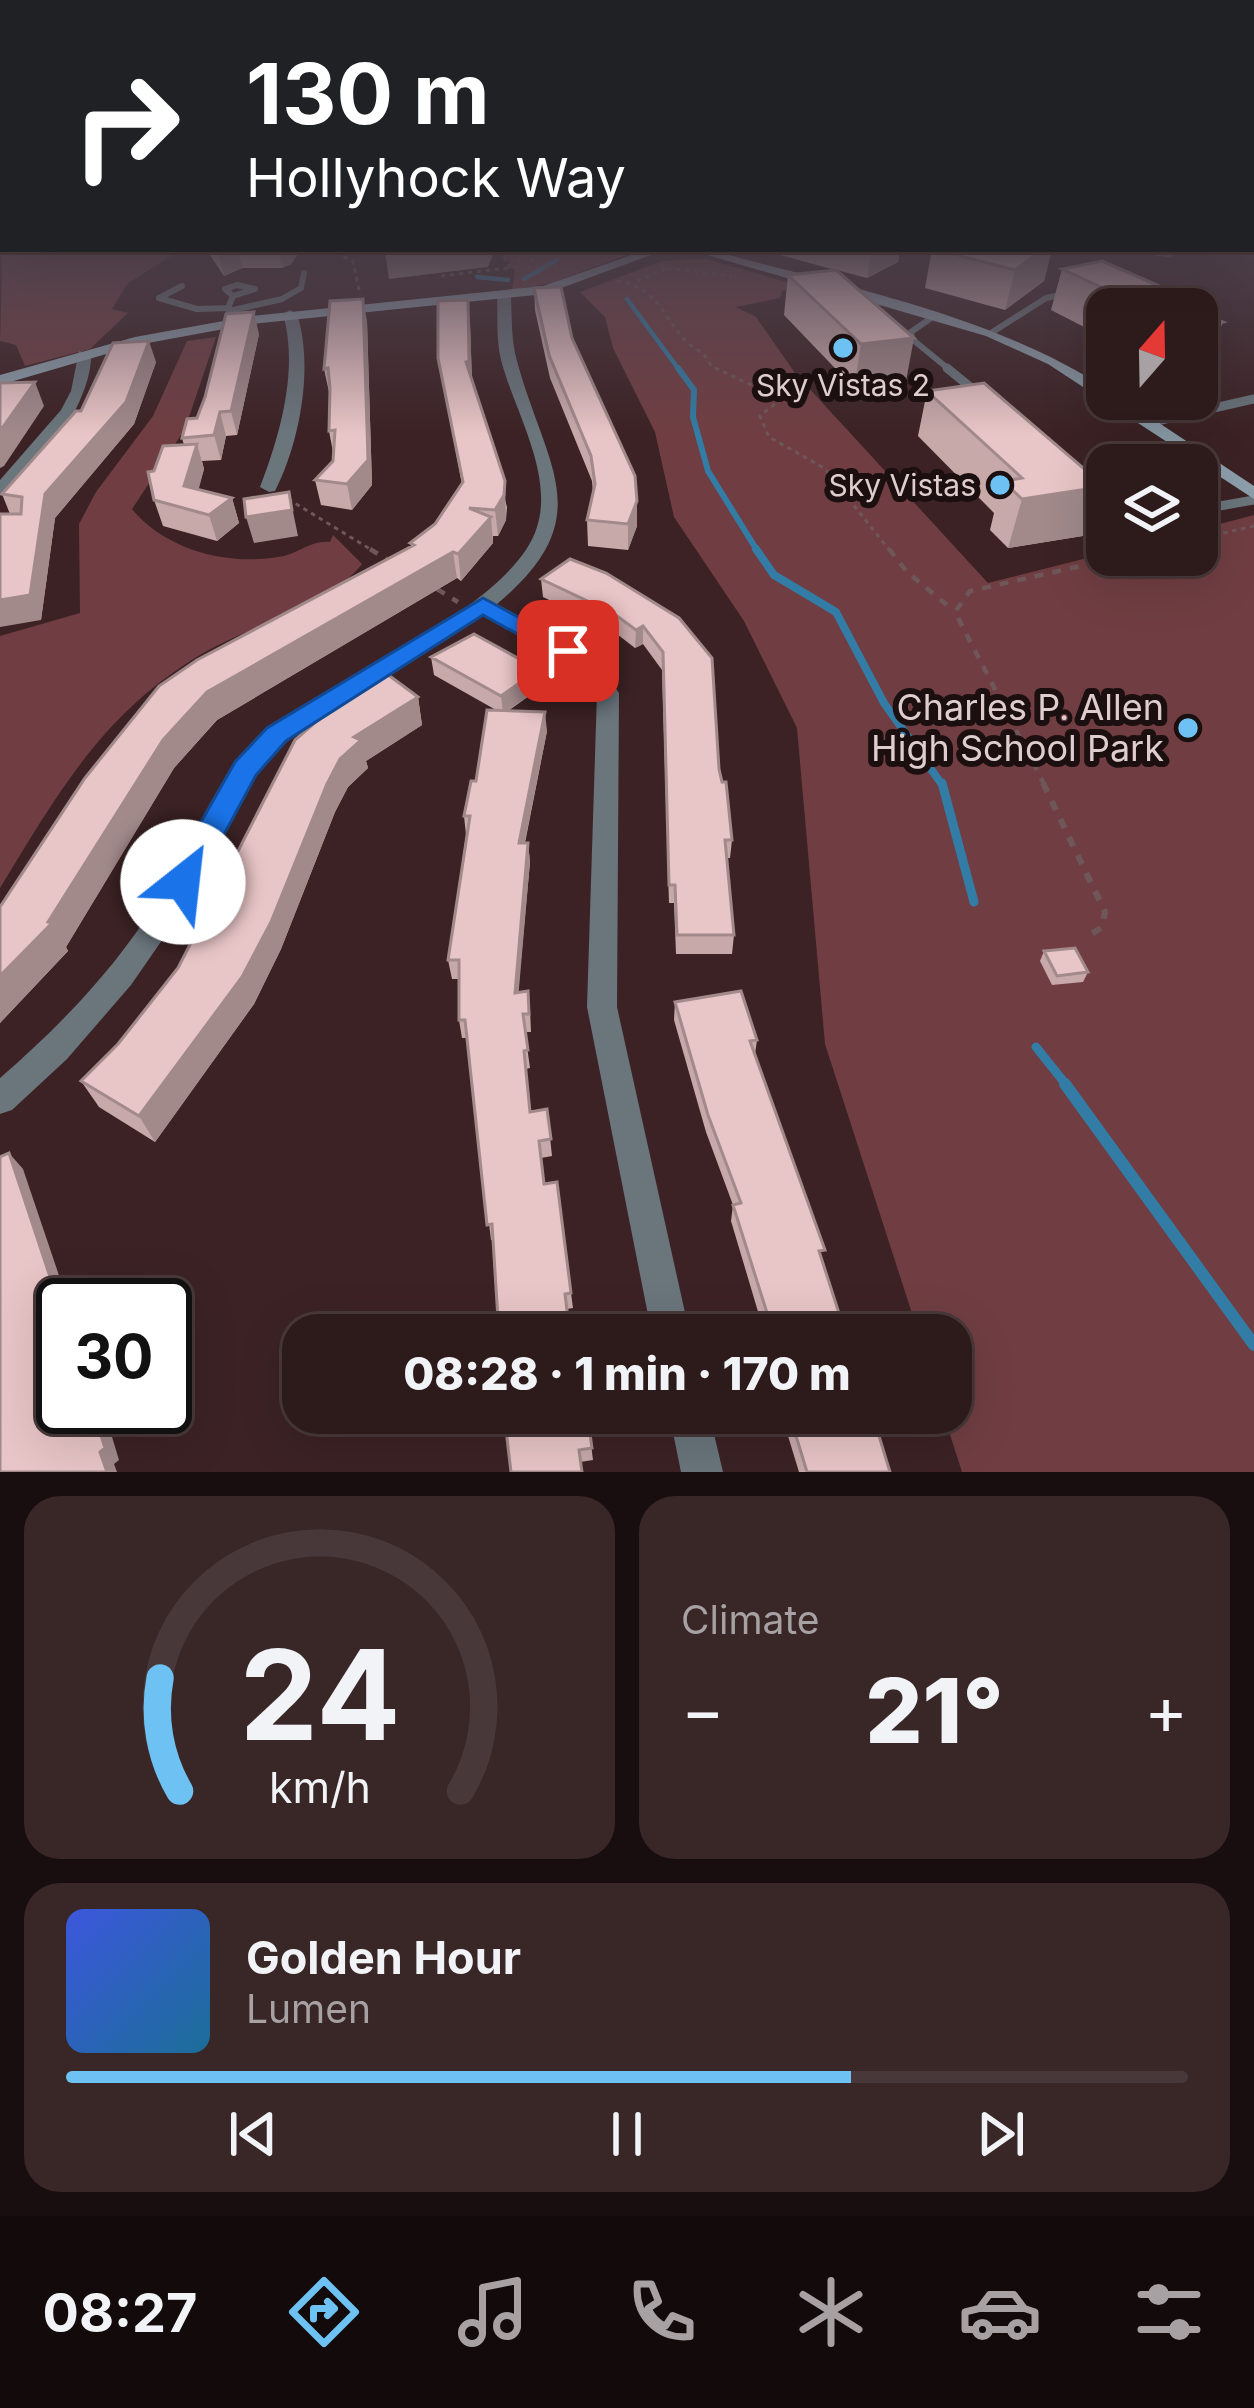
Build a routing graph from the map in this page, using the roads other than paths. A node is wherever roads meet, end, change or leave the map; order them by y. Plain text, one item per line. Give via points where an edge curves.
1 (233, 296) dead end
2 (504, 296) edge
3 (162, 297) edge
4 (286, 297) edge
5 (494, 297) edge
6 (867, 297) edge
7 (1053, 297) edge
8 (290, 314) junction
9 (231, 315) junction
10 (934, 316) junction
11 (991, 333) junction
12 (84, 353) junction
13 (0, 380) edge
14 (1086, 383) edge
15 (1254, 399) edge
16 (996, 408) edge
17 (1143, 420) edge
18 (1148, 423) junction
19 (269, 487) road end
20 (0, 490) edge
21 (1254, 497) edge
22 (1218, 505) edge
23 (478, 608) junction
24 (0, 1099) edge
25 (667, 1314) edge
26 (694, 1434) edge
27 (702, 1472) edge

1 - 9 lane
2 - 23 street via 507,356 552,521 527,569
3 - 9 lane
4 - 9 lane
5 - 8 street
6 - 10 street
7 - 11 lane
8 - 9 street
8 - 19 street via 297,334 283,456
9 - 12 street
10 - 11 street
10 - 16 lane via 910,332 912,339
11 - 14 street
12 - 13 street
12 - 20 street via 87,368 53,435
15 - 18 lane
17 - 18 street
18 - 21 street
21 - 22 lane
23 - 24 street via 277,734 245,769 166,912 120,976
23 - 25 street via 588,664 608,693 602,1007
26 - 27 street

